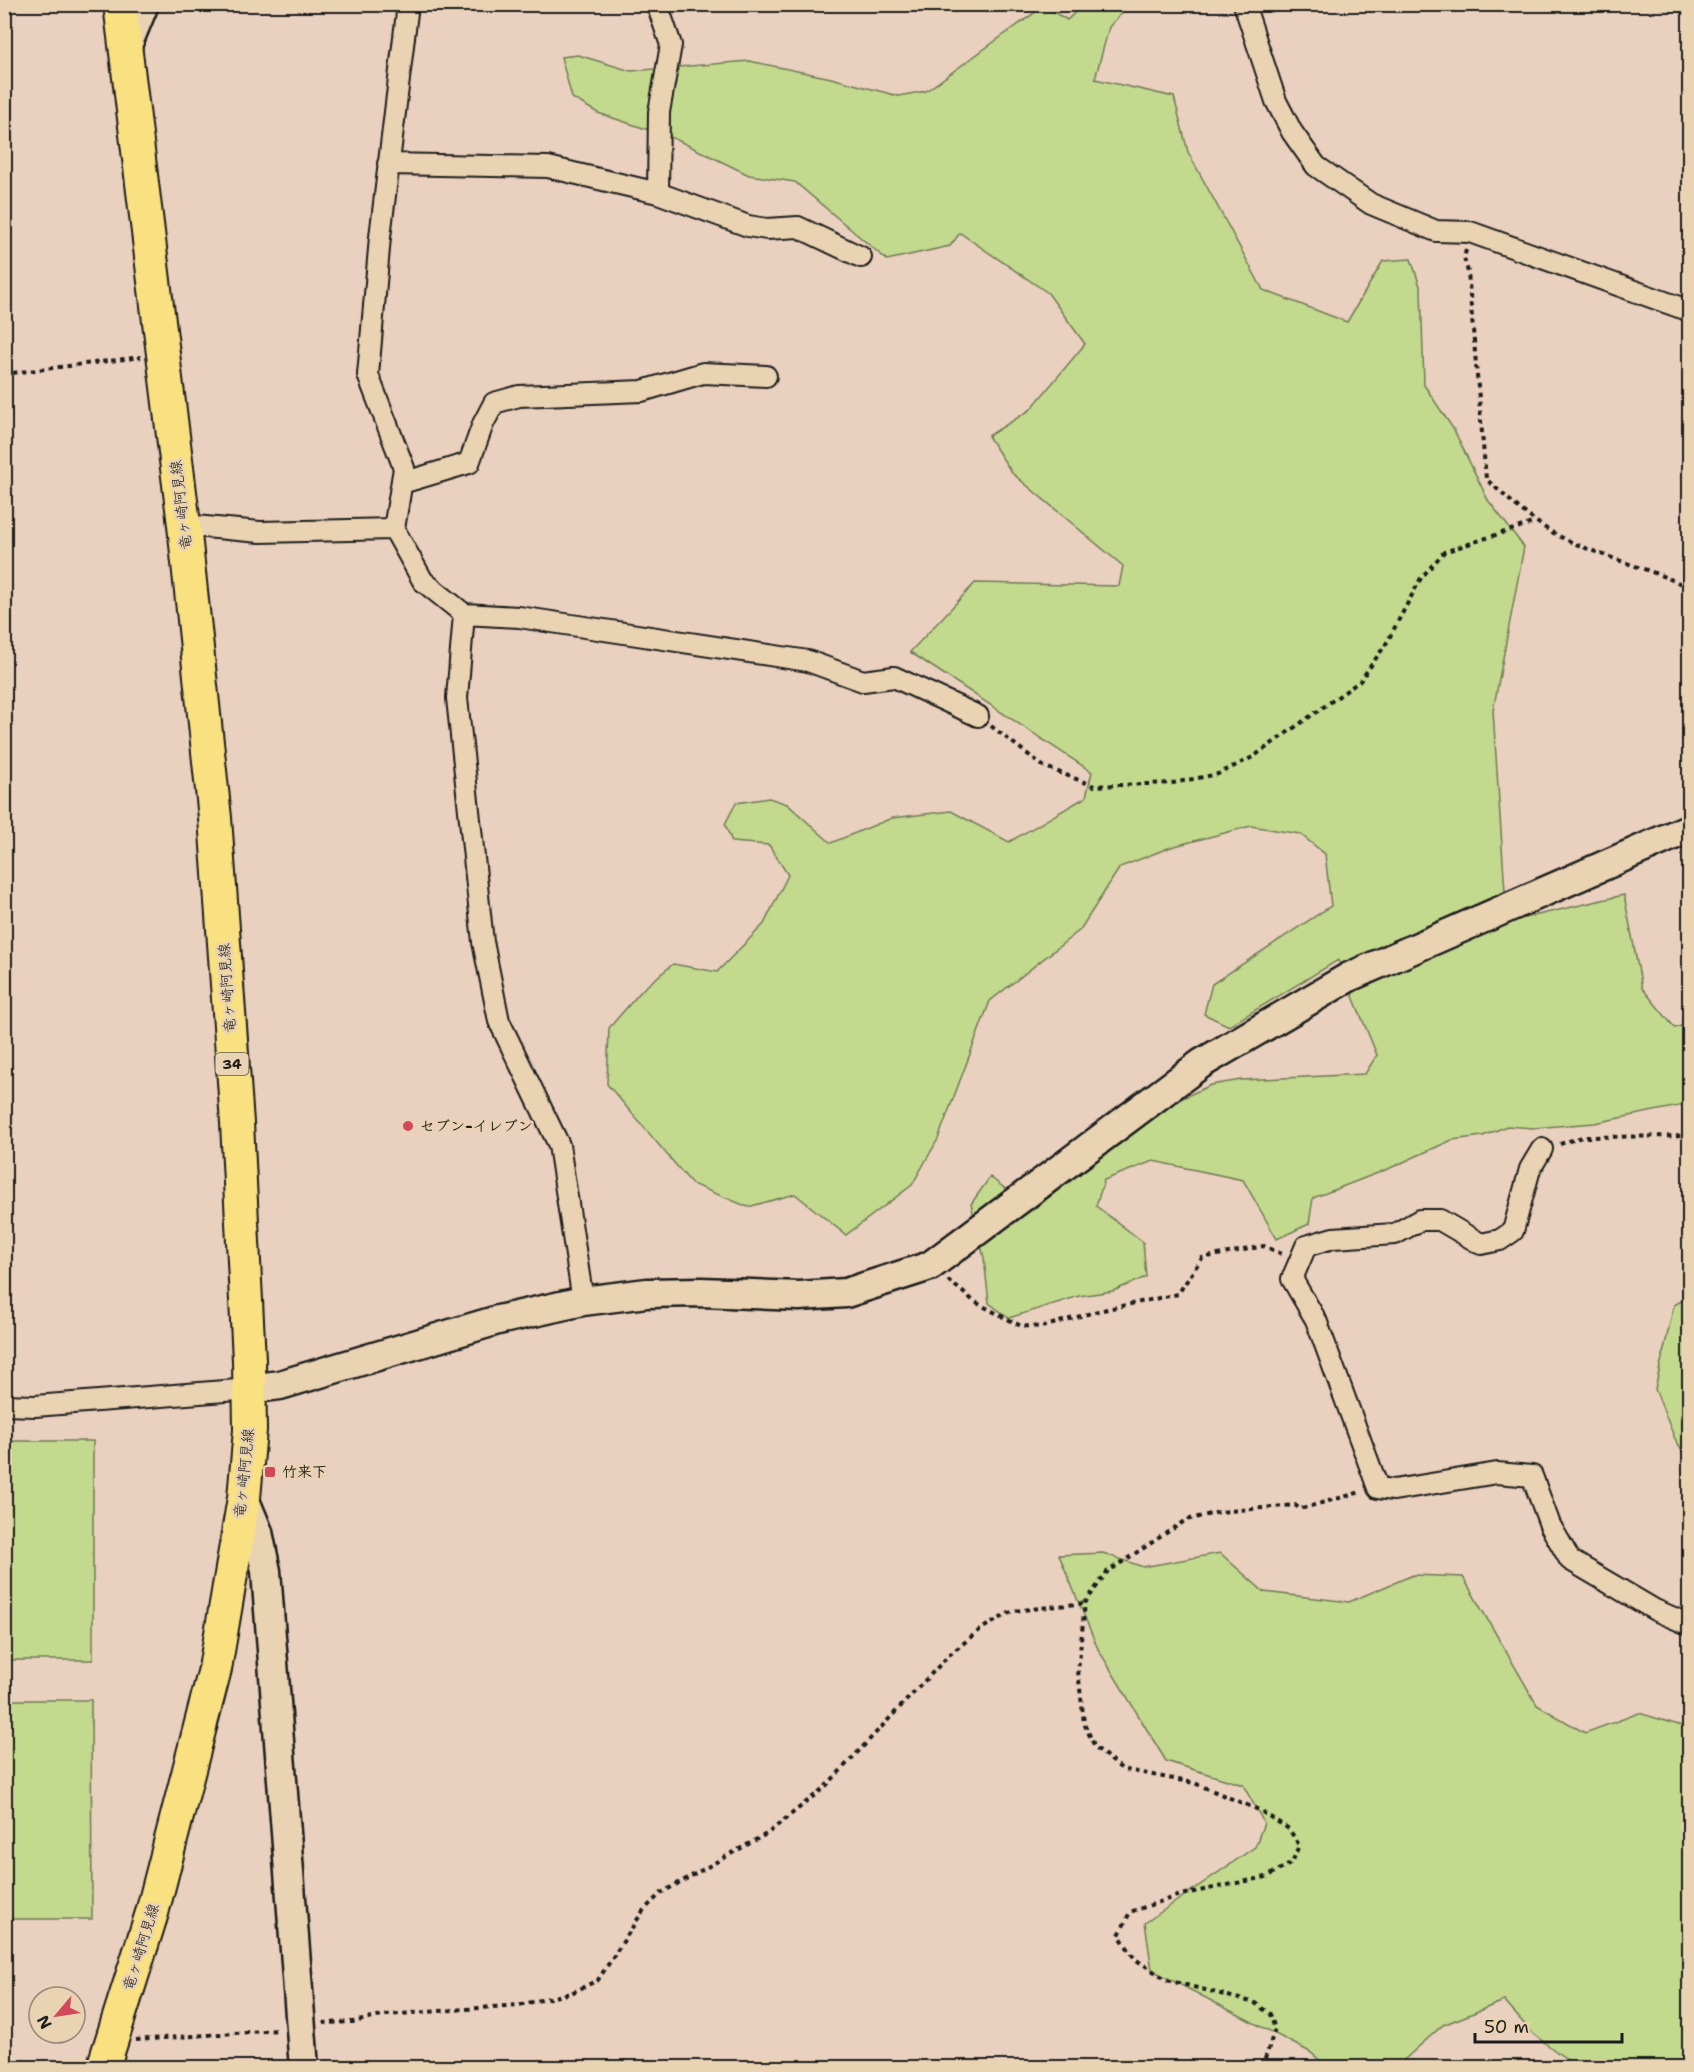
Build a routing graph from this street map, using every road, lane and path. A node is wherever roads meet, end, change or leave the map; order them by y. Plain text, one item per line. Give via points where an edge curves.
1 (120, 4) edge
2 (144, 4) edge
3 (408, 4) edge
4 (657, 4) edge
5 (1244, 4) edge
6 (126, 48) junction
7 (388, 164) junction
8 (658, 193) junction
9 (1470, 232) junction
10 (861, 257) dead end
11 (1689, 311) edge
12 (163, 354) junction
13 (4, 374) edge
14 (766, 376) dead end
15 (402, 483) junction
16 (1535, 522) junction
17 (184, 525) junction
18 (394, 530) junction
19 (1689, 588) edge
20 (464, 614) junction
21 (978, 716) joint
22 (1689, 828) edge
23 (1689, 1136) edge
24 (1542, 1149) joint
25 (1299, 1261) junction
26 (930, 1266) junction
27 (583, 1301) junction
28 (250, 1389) junction
29 (4, 1405) edge
30 (1378, 1488) junction
31 (244, 1498) junction
32 (1085, 1603) junction
33 (1689, 1625) edge
34 (302, 2024) junction
35 (107, 2055) edge
36 (304, 2067) edge
37 (1262, 2067) edge

1 - 6 main road, 竜ヶ崎阿見線 / 34
2 - 6 street
3 - 7 street
4 - 8 street via 671,45 659,112
5 - 9 street via 1276,101 1316,166 1371,204 1436,231
6 - 12 main road, 竜ヶ崎阿見線 / 34
7 - 8 street via 548,167
7 - 15 street via 368,375 404,468
8 - 10 street via 748,226 767,230 798,227
9 - 11 street
9 - 16 path via 1464,258 1486,479
12 - 13 path
12 - 17 main road, 竜ヶ崎阿見線 / 34
14 - 15 street via 703,374 642,391 519,396 494,403 469,463
15 - 18 street
16 - 19 path via 1595,552
16 - 21 path via 1444,552 1421,578 1386,644 1360,681 1253,757 1218,774 1173,783 1094,786 1043,766
17 - 18 street via 260,532
17 - 28 main road, 竜ヶ崎阿見線 / 34 via 215,818 237,1123
18 - 20 street via 423,581
20 - 21 street via 519,617 808,661 863,681 894,677
20 - 27 street via 457,698 483,942 499,1021 559,1146
22 - 26 street via 1349,977 1202,1063
23 - 24 path via 1582,1137
24 - 25 street via 1530,1169 1513,1231 1500,1240 1481,1244 1440,1220 1420,1221 1395,1234 1333,1238 1306,1246
25 - 26 path via 1264,1246 1202,1258 1178,1294 1042,1327 1021,1326 975,1302
25 - 30 street via 1292,1279 1316,1320
26 - 27 street via 846,1293 647,1293
27 - 28 street via 498,1320 280,1385
28 - 29 street via 35,1406
28 - 31 main road, 竜ヶ崎阿見線 / 34
30 - 32 path via 1300,1509 1295,1505 1219,1512 1186,1520 1107,1572
30 - 33 street via 1394,1490 1497,1473 1532,1476 1550,1525 1570,1560 1655,1610
31 - 34 street via 258,1532 266,1571
31 - 35 main road, 竜ヶ崎阿見線 / 34 via 215,1669 193,1763 152,1913
32 - 34 path via 1013,1611 981,1629 950,1655 825,1787 768,1833 661,1893 643,1911 597,1980 571,1993 519,2005
32 - 37 path via 1078,1671 1084,1723 1095,1747 1122,1769 1194,1783 1259,1810 1289,1829 1299,1845 1292,1863 1266,1877 1179,1895 1130,1912 1119,1935 1135,1959 1167,1980 1255,2002 1270,2014 1275,2029
34 - 35 path
34 - 36 street

